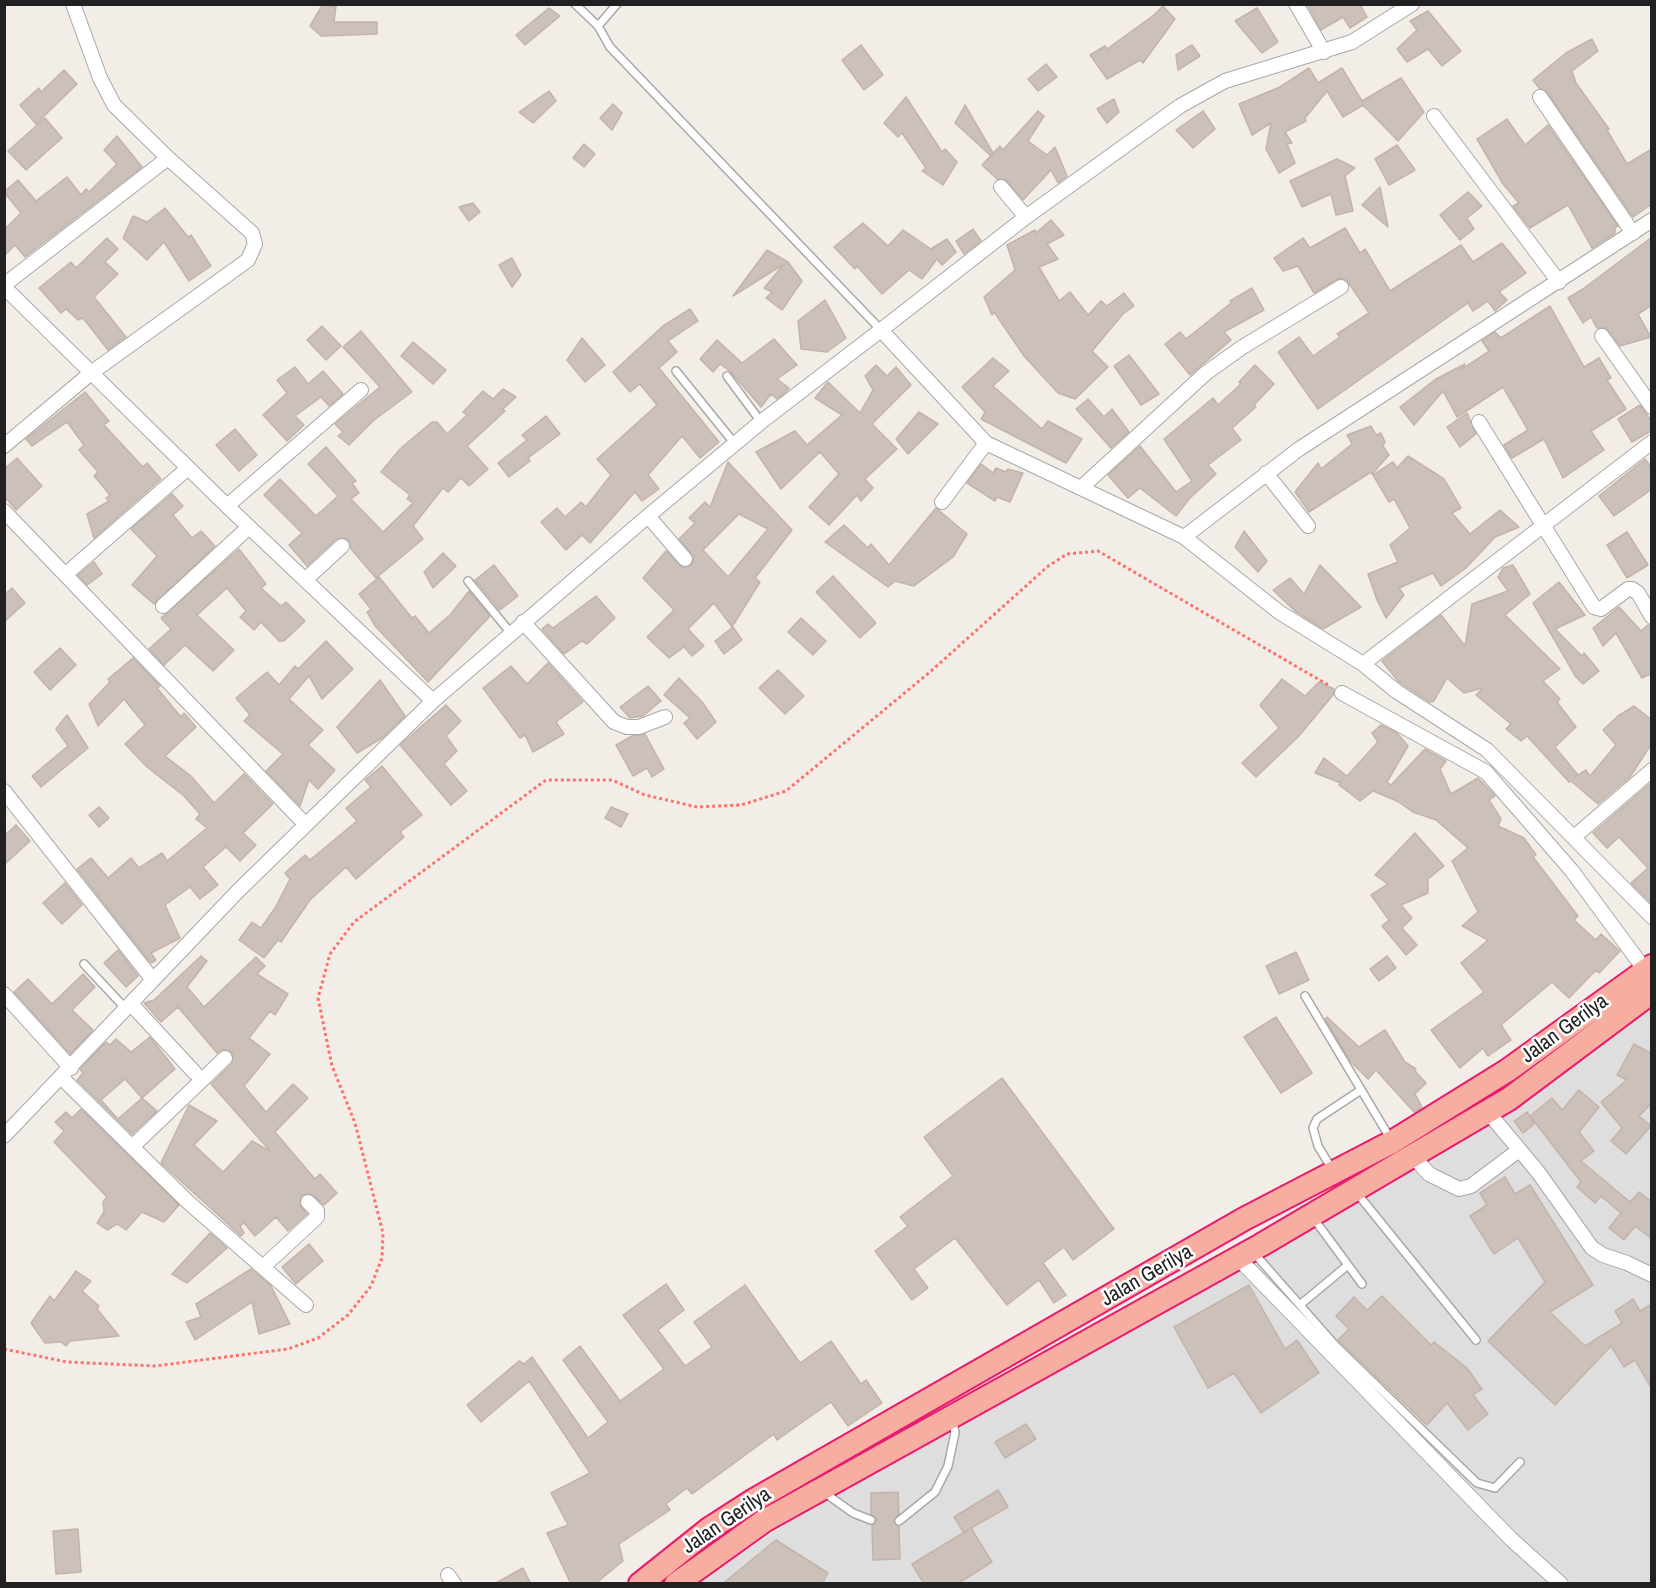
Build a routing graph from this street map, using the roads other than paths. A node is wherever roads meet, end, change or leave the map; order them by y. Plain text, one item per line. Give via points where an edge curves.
1 (73, 4) edge
2 (574, 4) edge
3 (617, 4) edge
4 (1296, 4) edge
5 (1409, 5) edge
6 (598, 26) junction
7 (1324, 52) junction
8 (1540, 97) dead end
9 (1434, 116) dead end
10 (168, 158) junction
11 (1001, 187) dead end
12 (1026, 217) junction
13 (1652, 220) edge
14 (1633, 233) junction
15 (1559, 282) junction
16 (4, 286) edge
17 (1341, 287) dead end
18 (881, 330) junction
19 (1602, 336) dead end
20 (676, 371) dead end
21 (91, 373) junction
22 (727, 376) dead end
23 (361, 390) dead end
24 (1652, 408) edge
25 (761, 422) junction
26 (1479, 422) dead end
27 (1652, 442) edge
28 (986, 443) junction
29 (735, 444) junction
30 (4, 446) edge
31 (188, 468) junction
32 (1266, 473) junction
33 (1082, 487) junction
34 (942, 502) dead end
35 (227, 506) junction
36 (4, 511) edge
37 (648, 516) junction
38 (1545, 525) junction
39 (1308, 526) dead end
40 (249, 527) junction
41 (1184, 537) junction
42 (342, 546) dead end
43 (685, 560) dead end
44 (66, 574) junction
45 (305, 580) junction
46 (468, 581) dead end
47 (163, 606) dead end
48 (1652, 617) edge
49 (523, 622) junction
50 (510, 632) junction
51 (1363, 664) junction
52 (1342, 693) road end
53 (433, 701) junction
54 (665, 717) dead end
55 (1652, 770) edge
56 (4, 791) edge
57 (306, 825) junction
58 (1574, 837) junction
59 (1652, 917) edge
60 (84, 964) dead end
61 (1650, 974) edge
62 (153, 980) junction
63 (4, 994) edge
64 (1305, 996) dead end
65 (129, 1006) junction
66 (225, 1058) dead end
67 (66, 1073) junction
68 (195, 1073) dead end
69 (1361, 1090) junction
70 (1487, 1111) junction
71 (4, 1136) edge
72 (1392, 1142) junction
73 (132, 1148) junction
74 (1519, 1150) junction
75 (1413, 1156) junction
76 (1334, 1172) junction
77 (1354, 1190) junction
78 (308, 1202) dead end
79 (1311, 1216) junction
80 (1245, 1254) junction
81 (1348, 1265) junction
82 (264, 1266) junction
83 (1652, 1275) edge
84 (1362, 1284) dead end
85 (1301, 1304) junction
86 (306, 1305) dead end
87 (1476, 1340) dead end
88 (943, 1394) junction
89 (953, 1418) junction
90 (1520, 1462) dead end
91 (820, 1490) junction
92 (872, 1520) dead end
93 (899, 1521) dead end
94 (640, 1584) edge
95 (676, 1584) edge
96 (1561, 1584) edge

1 - 10 street via 110,98
2 - 6 lane
3 - 6 lane
4 - 7 street
5 - 7 street via 1352,42
6 - 18 lane via 610,47
7 - 12 street via 1216,86 1135,136
8 - 14 street
9 - 15 street
10 - 16 street
10 - 21 street via 252,233 255,244 248,260
11 - 12 street
12 - 18 street
13 - 14 street
14 - 15 street
15 - 32 street via 1397,383
16 - 21 street
17 - 33 street via 1206,373
18 - 25 street
18 - 28 street
19 - 24 street
20 - 29 lane
21 - 30 street
21 - 31 street
22 - 25 lane
23 - 35 street
25 - 29 street
26 - 38 street
27 - 38 street
28 - 33 street
28 - 34 street
29 - 37 street
31 - 35 street
31 - 44 street
32 - 39 street
32 - 41 street
33 - 41 street
35 - 40 street
36 - 44 street
37 - 43 street
37 - 49 street
38 - 48 street via 1594,607 1601,609 1632,589
38 - 51 street
40 - 45 street
40 - 47 street
41 - 51 street via 1279,612
42 - 45 street
44 - 57 street
45 - 53 street
46 - 50 lane
49 - 50 street
49 - 54 street via 614,722 639,727
50 - 53 street
51 - 58 street via 1396,691 1487,750
52 - 61 street via 1486,772 1572,871
53 - 57 street
55 - 58 street
56 - 62 street
57 - 62 street
58 - 59 street
60 - 65 lane
61 - 70 highway, Jalan Gerilya via 1574,1052
61 - 72 highway, Jalan Gerilya
62 - 65 street
63 - 67 street
64 - 69 lane
65 - 67 street
65 - 68 street
66 - 73 street
67 - 71 street
67 - 73 street
69 - 72 lane
69 - 76 lane via 1317,1119 1312,1128
70 - 74 street
70 - 75 highway, Jalan Gerilya
72 - 76 highway, Jalan Gerilya
73 - 82 street
74 - 75 street via 1471,1186 1459,1189 1429,1174
74 - 83 street via 1592,1248
75 - 77 highway, Jalan Gerilya
76 - 88 highway, Jalan Gerilya via 1244,1219
77 - 79 highway, Jalan Gerilya
77 - 87 lane
78 - 82 street via 317,1211 316,1217
79 - 80 highway, Jalan Gerilya
79 - 81 lane
80 - 85 lane
80 - 89 highway, Jalan Gerilya
80 - 96 street via 1511,1539
81 - 84 lane
81 - 85 lane
82 - 86 street
85 - 90 lane via 1335,1345 1477,1483 1495,1488
88 - 89 highway
88 - 94 highway, Jalan Gerilya via 754,1500 709,1529
89 - 91 highway, Jalan Gerilya
89 - 93 lane via 955,1433 948,1466 935,1492
91 - 92 lane via 853,1513
91 - 95 highway, Jalan Gerilya via 727,1545

